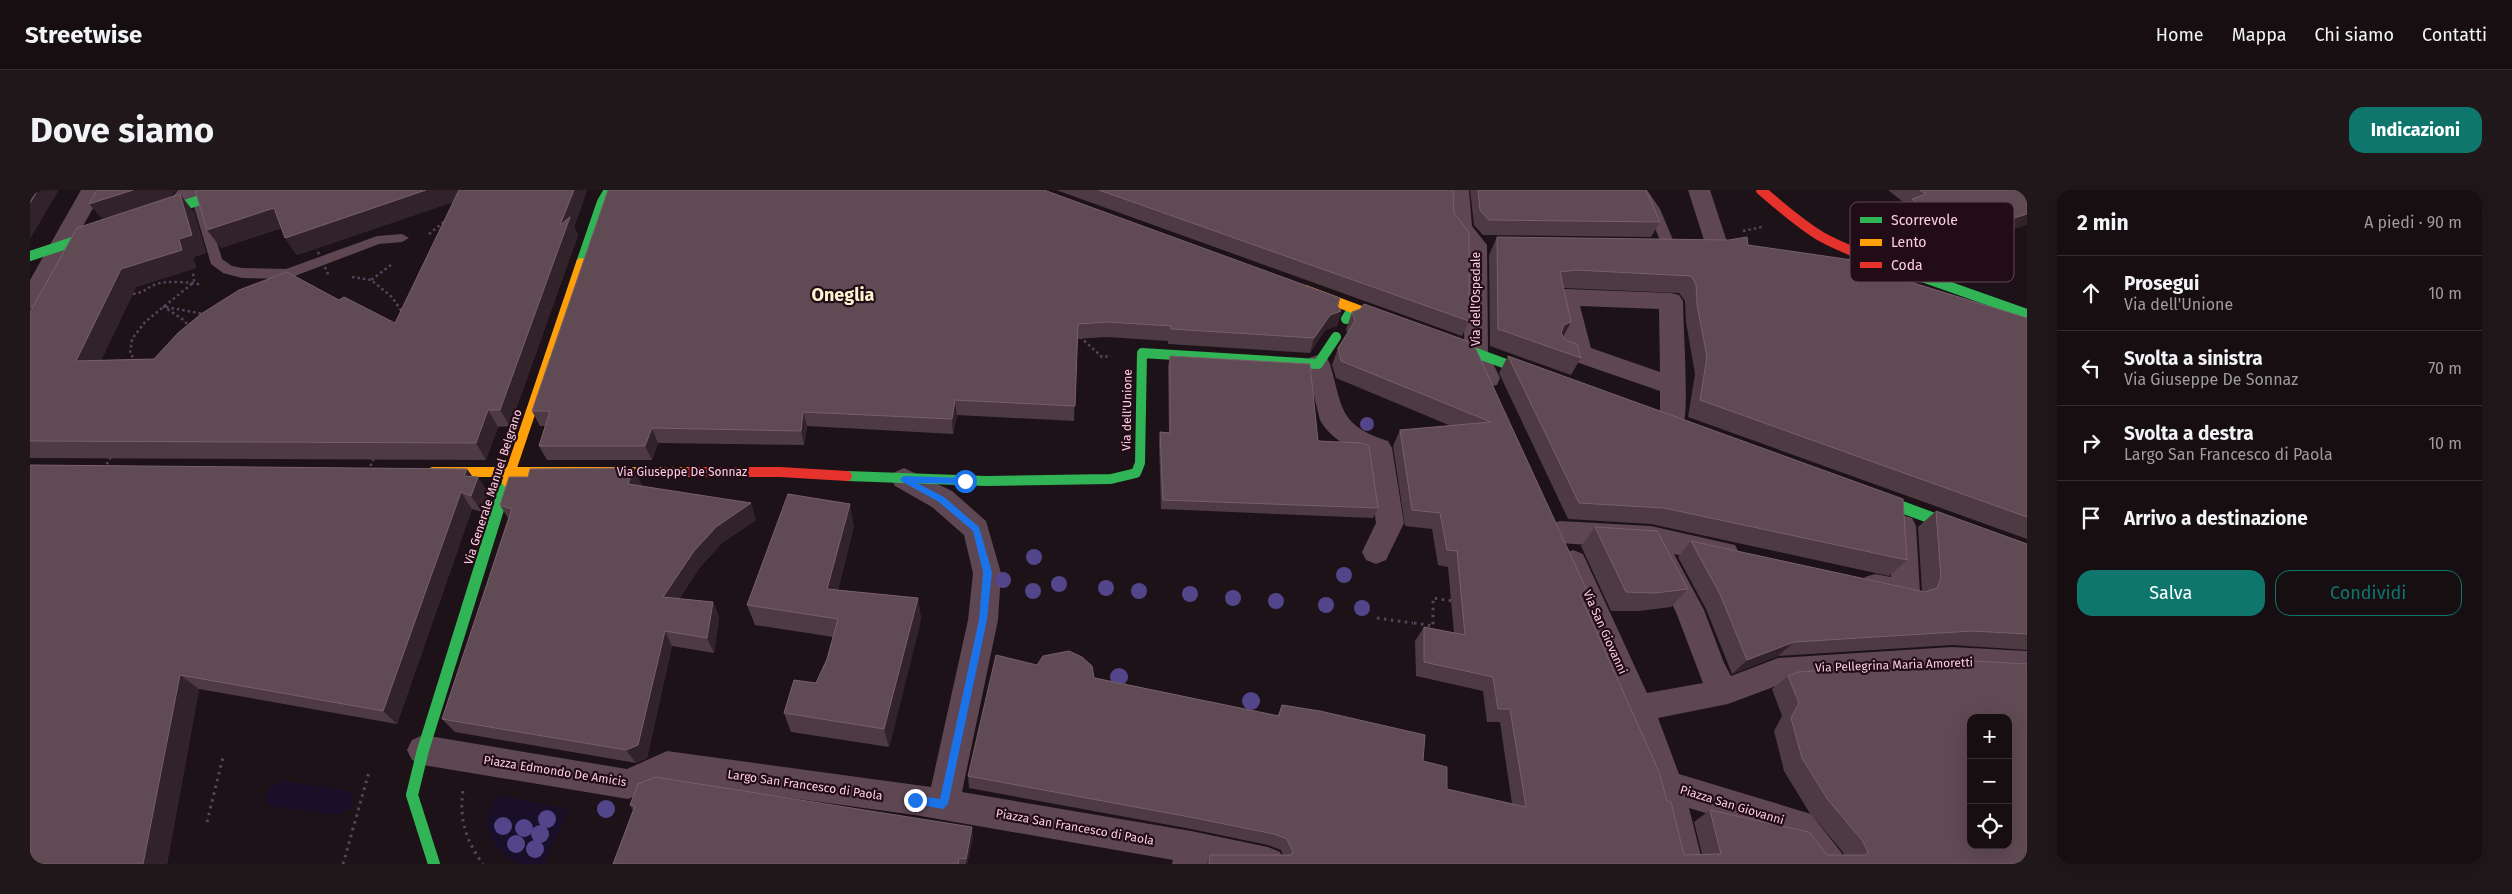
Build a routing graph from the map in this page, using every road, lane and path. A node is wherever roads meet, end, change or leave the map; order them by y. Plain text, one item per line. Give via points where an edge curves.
1 (92, 190) edge
2 (231, 190) edge
3 (609, 190) edge
4 (1458, 190) edge
5 (1639, 190) edge
6 (1700, 190) edge
7 (1761, 190) edge
8 (194, 195) edge
9 (174, 208) joint
10 (144, 218) edge
11 (446, 220) edge
12 (116, 228) edge
13 (402, 238) dead end
14 (423, 238) dead end
15 (60, 247) junction
16 (1660, 247) joint
17 (1850, 249) edge
18 (311, 254) dead end
19 (30, 256) edge
20 (393, 262) dead end
21 (192, 269) dead end
22 (329, 276) dead end
23 (1938, 282) edge
24 (152, 285) dead end
25 (1298, 288) edge
26 (133, 294) dead end
27 (30, 301) edge
28 (163, 306) junction
29 (1353, 308) junction
30 (208, 314) edge
31 (2027, 314) edge
32 (403, 315) edge
33 (1346, 319) dead end
34 (1406, 327) edge
35 (1076, 334) edge
36 (190, 336) edge
37 (1336, 337) dead end
38 (1432, 337) edge
39 (1142, 353) junction
40 (1476, 353) junction
41 (138, 363) edge
42 (1318, 364) junction
43 (1547, 378) edge
44 (1673, 386) junction
45 (1497, 398) edge
46 (1675, 425) edge
47 (115, 451) edge
48 (376, 452) edge
49 (103, 469) edge
50 (368, 472) edge
51 (425, 472) edge
52 (510, 473) junction
53 (904, 479) junction
54 (1854, 490) edge
55 (1901, 507) junction
56 (1651, 537) junction
57 (1376, 552) dead end
58 (2027, 553) edge
59 (1746, 558) edge
60 (1850, 580) edge
61 (1460, 602) edge
62 (1377, 618) dead end
63 (2027, 664) edge
64 (1724, 691) junction
65 (1639, 708) junction
66 (423, 750) junction
67 (223, 757) dead end
68 (469, 757) junction
69 (667, 766) joint
70 (369, 772) dead end
71 (1668, 786) junction
72 (943, 804) junction
73 (207, 822) dead end
74 (1822, 855) edge
75 (1190, 856) edge
76 (343, 864) edge
77 (434, 864) edge
78 (483, 864) edge
79 (1268, 864) edge
80 (1686, 864) edge

1 - 15 street
2 - 8 main road
3 - 52 main road, Via Generale Manuel Belgrano via 602,202
4 - 40 street, Via dell'Ospedale via 1461,228 1484,245
5 - 16 lane via 1645,194 1654,212
6 - 16 street via 1718,248
7 - 17 main road via 1823,237
8 - 9 street
8 - 13 lane via 216,261 228,270 242,273 287,274 377,240
9 - 10 main road
11 - 14 path
12 - 15 main road
15 - 19 main road
15 - 27 street
18 - 22 path, bridge via 318,252
20 - 32 path via 371,280 392,297
21 - 28 path via 194,282
23 - 31 main road
24 - 26 path via 146,292
25 - 29 main road
28 - 30 path
28 - 36 path via 185,321
28 - 41 path via 132,339 130,354
29 - 33 main road
29 - 34 main road
35 - 39 path via 1102,357
37 - 42 main road
38 - 40 main road
39 - 42 main road, Via dell'Unione
39 - 53 main road, Via dell'Unione via 1140,463 1136,473 1111,479
40 - 43 main road
40 - 45 street
42 - 57 street via 1333,420 1357,440 1379,448 1390,523
44 - 44 street via 1572,352 1566,296 1671,301
44 - 46 street
47 - 49 path
48 - 50 path
51 - 52 main road, Via Giuseppe De Sonnaz
52 - 53 main road, Via Giuseppe De Sonnaz via 780,472
52 - 66 main road, Via Generale Manuel Belgrano
53 - 72 street, Via Giuseppe De Sonnaz via 942,499 976,530 987,572 983,620
54 - 55 main road
55 - 58 main road
55 - 60 street via 1906,593
56 - 59 street
56 - 64 street via 1687,603 1711,668
56 - 65 street, Via San Giovanni via 1556,523
61 - 62 path via 1433,598 1433,626
63 - 64 street, Via Pellegrina Maria Amoretti via 1942,661 1778,671 1763,680
64 - 65 street
65 - 71 street, Via San Giovanni
66 - 68 street, Piazza Edmondo De Amicis
66 - 77 main road, Via Generale Manuel Belgrano via 412,795
67 - 73 path
68 - 69 street, Piazza Edmondo De Amicis via 628,784
68 - 78 path via 460,807 469,847
69 - 72 street, Largo San Francesco di Paola
70 - 76 path
71 - 74 street, Piazza San Giovanni via 1799,825
71 - 80 street, Via San Giovanni
72 - 75 street, Piazza San Francesco di Paola
75 - 79 street, Piazza San Francesco di Paola

